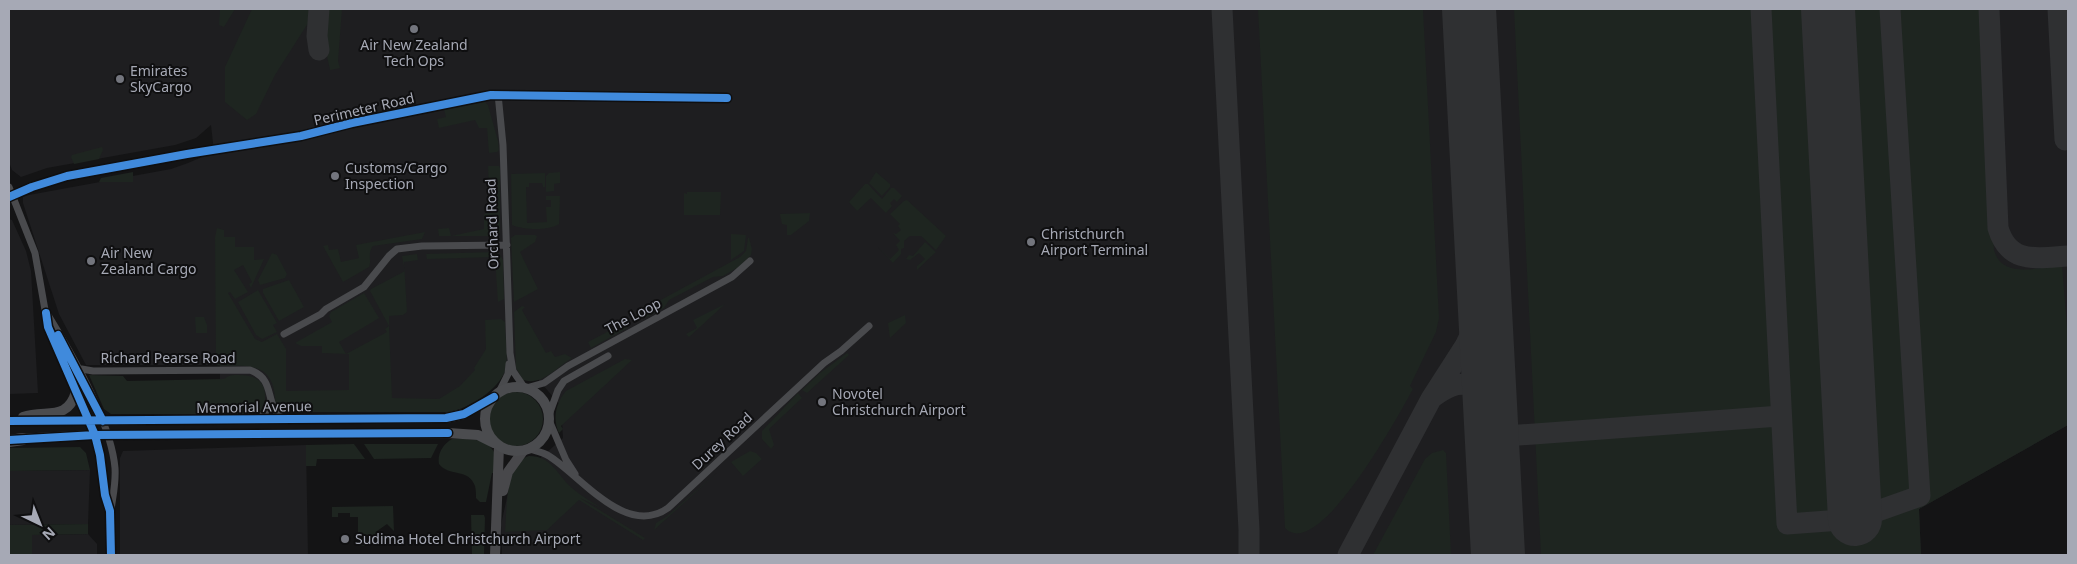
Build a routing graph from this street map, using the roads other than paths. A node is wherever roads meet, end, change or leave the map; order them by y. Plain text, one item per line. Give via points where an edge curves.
1 (498, 94) junction
2 (727, 98) dead end
3 (9, 187) edge
4 (11, 196) edge
5 (507, 245) junction
6 (750, 260) dead end
7 (46, 313) junction
8 (870, 326) dead end
9 (284, 334) dead end
10 (510, 353) junction
11 (608, 356) dead end
12 (76, 368) junction
13 (525, 387) junction
14 (76, 392) junction
15 (496, 395) junction
16 (270, 401) junction
17 (549, 418) junction
18 (283, 419) junction
19 (259, 420) junction
20 (10, 421) edge
21 (88, 421) junction
22 (103, 421) junction
23 (95, 435) junction
24 (109, 435) junction
25 (23, 439) joint
26 (9, 440) edge
27 (496, 444) junction
28 (527, 450) junction
29 (580, 481) junction
30 (110, 511) junction
31 (496, 516) junction
32 (111, 555) edge
33 (495, 555) edge

1 - 2 street, Perimeter Road
1 - 4 street, Perimeter Road via 401,112 301,136 67,176
1 - 5 street, Orchard Road via 504,145
3 - 4 street
4 - 7 street via 35,253
5 - 9 street via 397,249 364,287
5 - 10 street, Orchard Road
6 - 13 street, The Loop via 732,277 568,366 544,383
7 - 12 street
7 - 14 street via 48,328
8 - 29 street, Durey Road via 824,363 662,512 645,517 628,514
10 - 13 street, Orchard Road via 514,373
10 - 15 street, Orchard Road via 508,374
11 - 17 street, The Loop via 564,381
12 - 16 street, Richard Pearse Road via 106,371 250,370 265,380
12 - 22 street
13 - 15 main road via 511,388
13 - 17 main road via 543,400
14 - 20 main road via 69,406 60,412 30,414
14 - 21 street
15 - 18 main road, Memorial Avenue via 464,414 446,418
15 - 27 main road via 487,407 485,420 487,432
16 - 18 street, Richard Pearse Road
16 - 19 street
17 - 28 main road via 544,437
17 - 29 street, Durey Road via 566,460
18 - 19 main road, Memorial Avenue
19 - 22 main road, Memorial Avenue
20 - 21 main road, Memorial Avenue
21 - 22 main road, Memorial Avenue
21 - 23 street
22 - 24 street
23 - 24 main road, Memorial Avenue
23 - 25 main road, Memorial Avenue
23 - 30 street
24 - 27 main road, Memorial Avenue via 448,433 478,435
24 - 30 street via 115,474
25 - 26 highway
27 - 28 main road via 509,451
27 - 31 street
28 - 29 street, Durey Road via 546,454
28 - 31 street via 508,472
30 - 32 street
31 - 33 street

